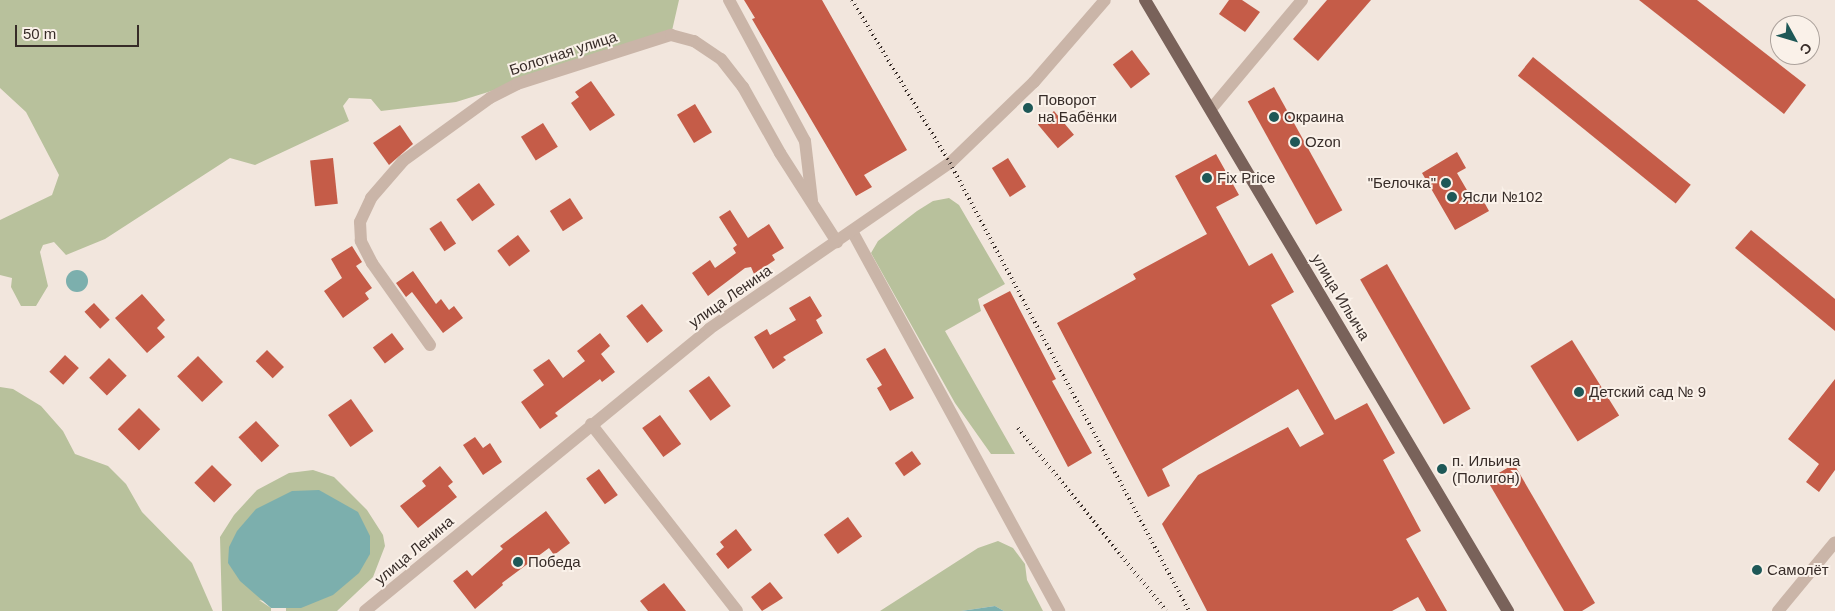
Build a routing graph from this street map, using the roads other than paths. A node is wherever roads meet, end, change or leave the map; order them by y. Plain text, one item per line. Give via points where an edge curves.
1 (729, 0) edge
2 (1105, 0) edge
3 (1145, 0) edge
4 (1302, 0) edge
5 (1211, 109) junction
6 (812, 204) junction
7 (852, 231) junction
8 (837, 242) junction
9 (430, 345) dead end
10 (591, 424) junction
11 (1835, 542) edge
12 (365, 611) edge
13 (737, 611) edge
14 (1059, 611) edge
15 (1508, 611) edge
16 (1778, 611) edge

1 - 6 street via 805,141
2 - 7 street, улица Ленина via 1034,82 950,163
3 - 5 main road, улица Ильича
4 - 5 street
5 - 15 main road, улица Ильича
6 - 8 street, Болотная улица
6 - 9 street, Болотная улица via 743,87 721,59 694,41 671,35 517,84 464,116 403,161 371,198 360,222 361,241 372,263
7 - 8 street, улица Ленина
7 - 14 street
8 - 10 street, улица Ленина via 709,329
10 - 12 street, улица Ленина
10 - 13 street
11 - 16 street

